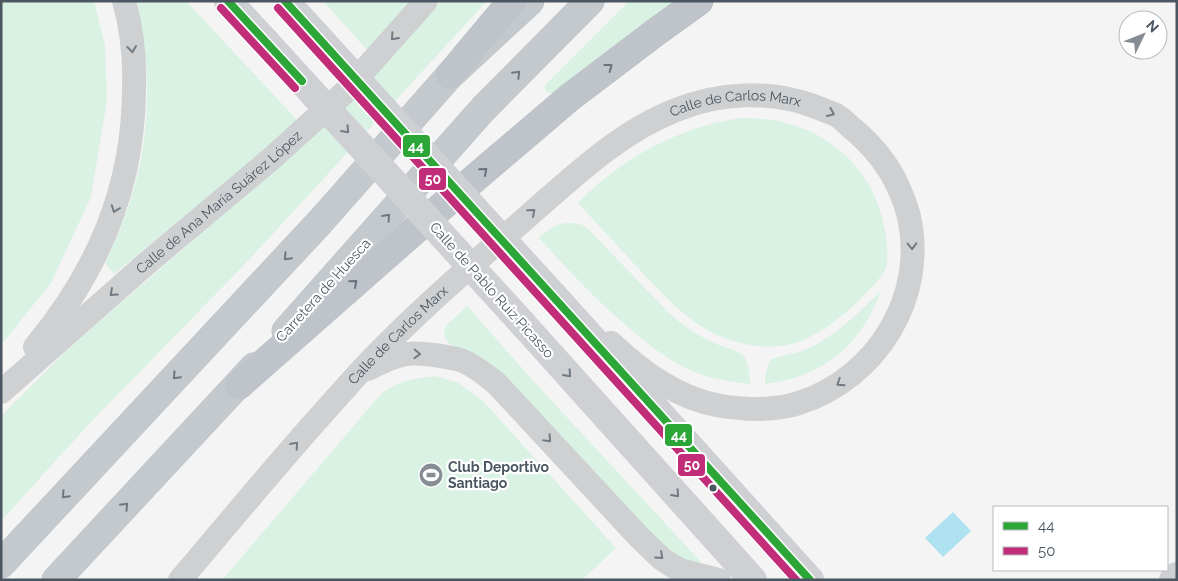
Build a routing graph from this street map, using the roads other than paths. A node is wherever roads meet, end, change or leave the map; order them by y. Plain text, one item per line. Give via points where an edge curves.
1 (124, 1) edge
2 (228, 1) edge
3 (426, 1) edge
4 (512, 1) edge
5 (530, 1) edge
6 (590, 1) edge
7 (699, 1) edge
8 (291, 7) edge
9 (450, 75) junction
10 (555, 298) junction
11 (356, 376) junction
12 (239, 385) junction
13 (1, 392) edge
14 (1, 564) edge
15 (1177, 576) edge
16 (56, 580) edge
17 (180, 580) edge
18 (719, 580) edge
19 (753, 580) edge
20 (810, 580) edge
21 (1173, 580) edge

1 -> 13 street, Calle de Ana María Suárez López via 133,48 134,106 127,166 117,202 77,290
2 -> 19 main road, Calle de Pablo Ruiz Picasso, bridge
3 -> 13 street, Calle de Ana María Suárez López via 344,93
4 - 9 highway
5 - 9 highway
12 -> 6 highway, Carretera de Huesca via 483,109
12 -> 7 highway via 569,98
8 - 10 main road, bridge
9 -> 14 highway via 320,222
11 -> 10 street, Calle de Carlos Marx via 437,295 595,160 646,124 703,101 739,95 774,96 837,115 868,141 886,164 900,189 909,216 912,262 905,296 891,331 853,374 827,391 797,404 761,409 736,408 718,406 678,392 632,363 589,323
10 - 20 main road
17 -> 11 street, Calle de Carlos Marx
11 -> 18 street via 409,353 462,361 496,383 662,559 680,570
16 -> 12 highway, Carretera de Huesca
15 - 21 main road

